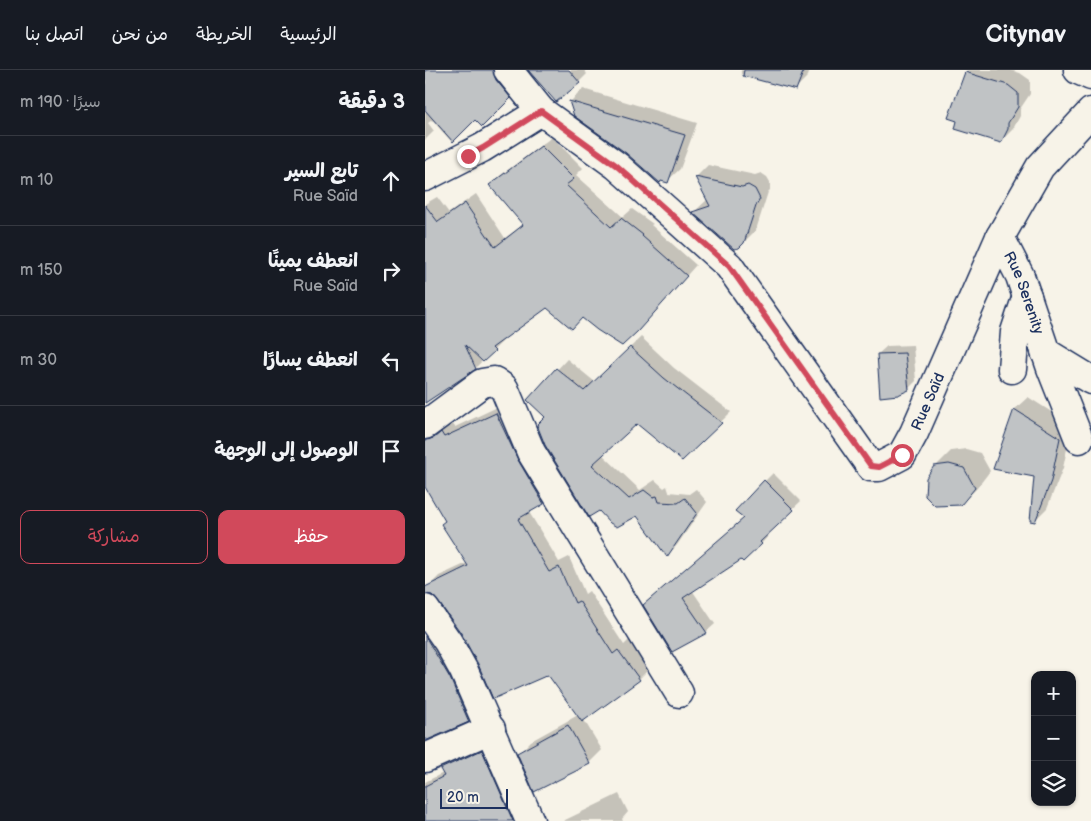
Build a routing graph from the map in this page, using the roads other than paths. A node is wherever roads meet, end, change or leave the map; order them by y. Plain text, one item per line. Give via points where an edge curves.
1 (508, 70) edge
2 (1078, 70) edge
3 (1091, 76) edge
4 (541, 111) junction
5 (1091, 112) edge
6 (425, 177) edge
7 (1000, 237) junction
8 (1027, 296) junction
9 (1045, 352) junction
10 (1012, 369) dead end
11 (1091, 380) edge
12 (425, 425) edge
13 (1079, 439) dead end
14 (425, 609) edge
15 (679, 693) dead end
16 (491, 729) junction
17 (425, 758) edge
18 (530, 821) edge

1 - 4 street, Rue Saïd
2 - 3 street
4 - 6 street via 483,148
4 - 7 street, Rue Saïd via 617,166 729,266 871,466 879,467 902,455
5 - 7 street, Rue Saïd via 1040,167
7 - 8 street, Rue Serenity
8 - 9 street, Rue Serenity
8 - 10 street via 1015,332
9 - 11 street, Rue Serenity
9 - 13 street, Rue Serenity
12 - 15 street via 482,383 494,381 504,388 531,452
14 - 16 street via 464,671
16 - 17 street
16 - 18 street

